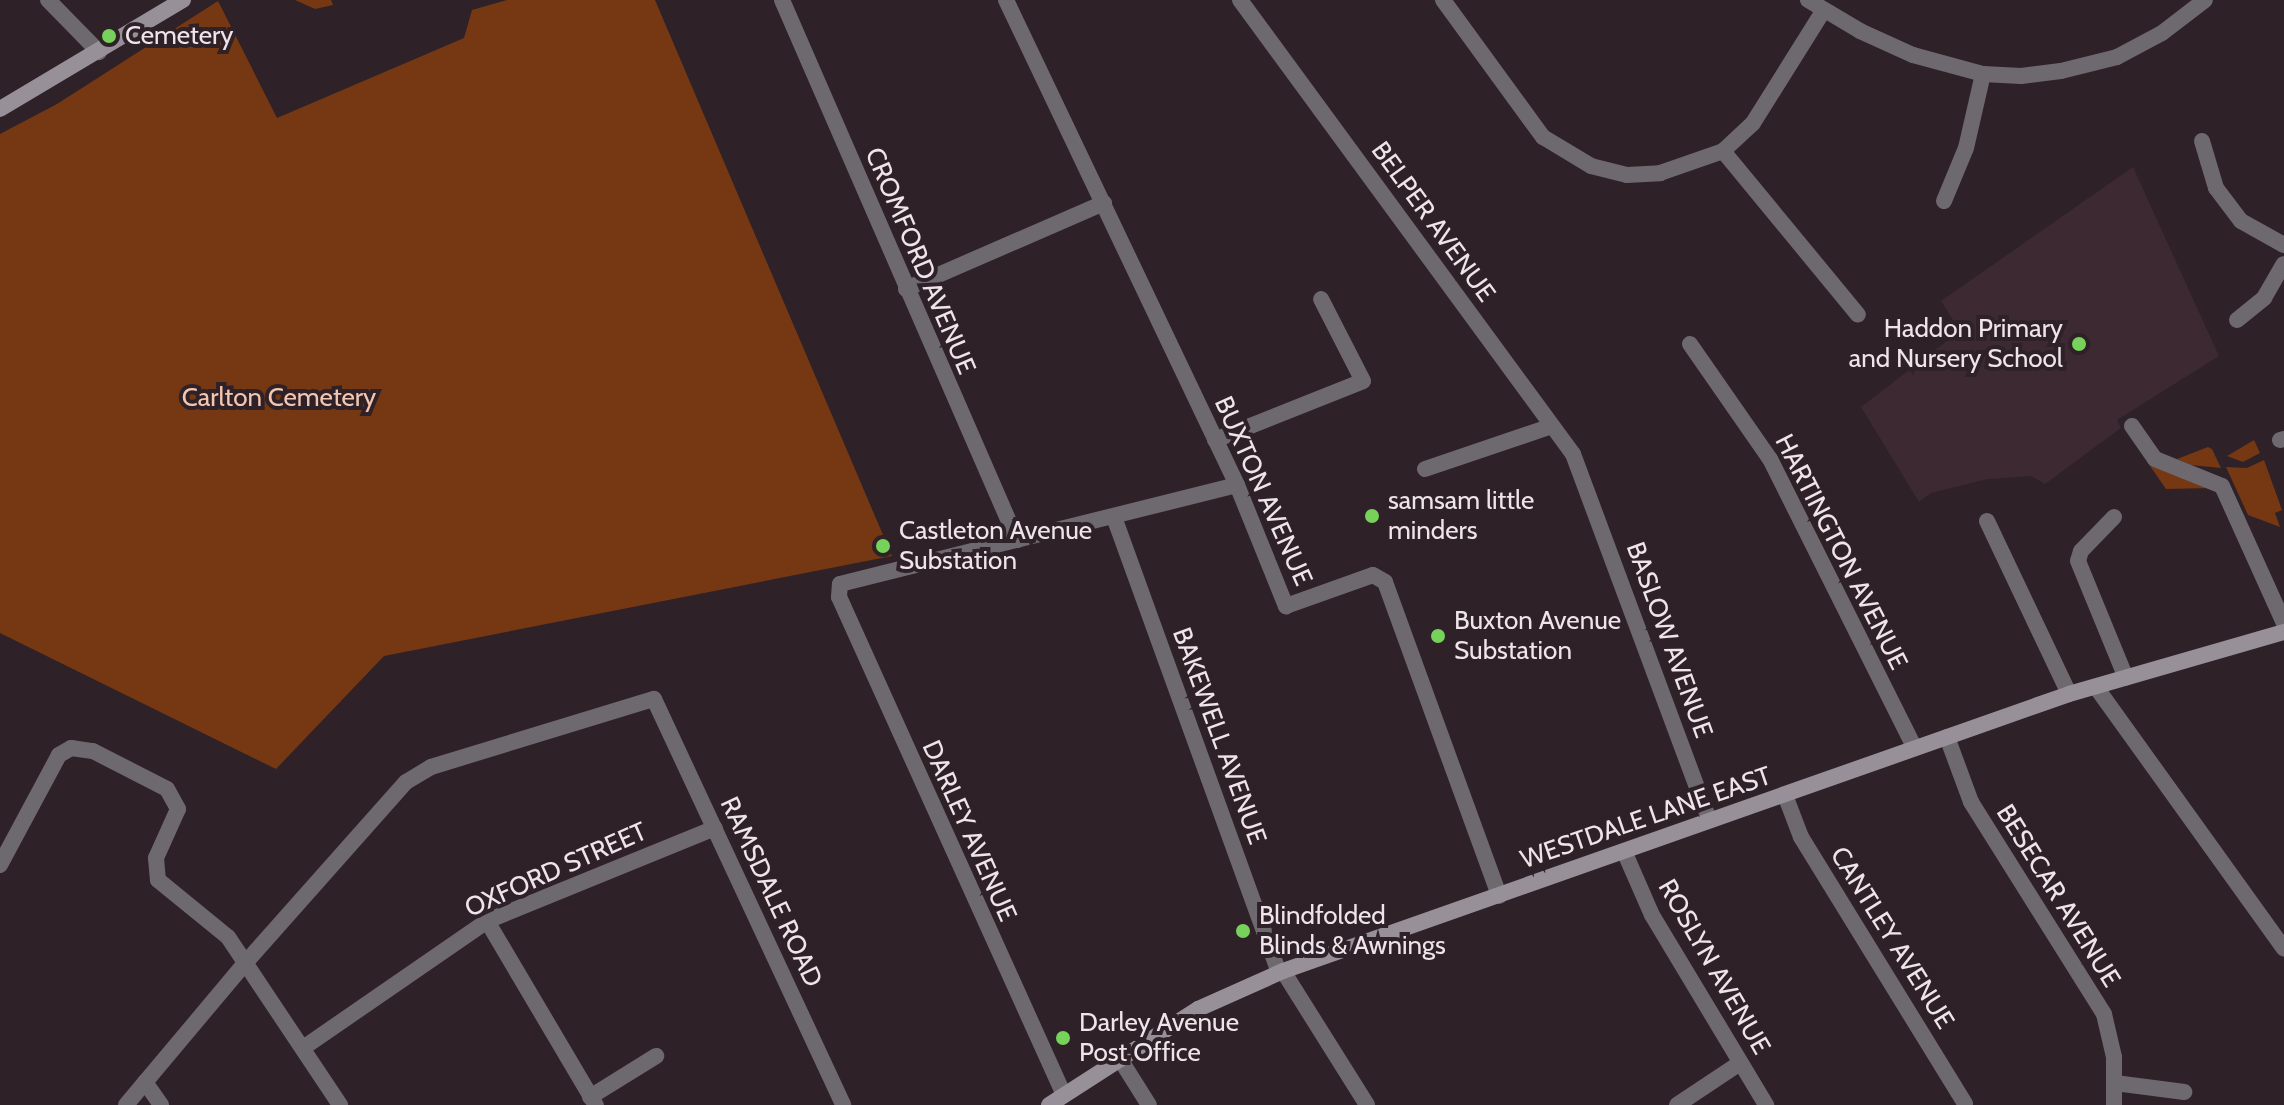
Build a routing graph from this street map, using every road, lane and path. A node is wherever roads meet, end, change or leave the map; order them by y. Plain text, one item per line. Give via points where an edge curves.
1 (48, 0) edge
2 (183, 0) edge
3 (782, 0) edge
4 (1006, 0) edge
5 (1240, 0) edge
6 (1443, 0) edge
7 (1808, 0) edge
8 (2205, 0) edge
9 (1824, 10) junction
10 (99, 52) junction
11 (1983, 74) junction
12 (0, 109) edge
13 (2202, 141) dead end
14 (1723, 151) junction
15 (1944, 201) dead end
16 (1104, 203) junction
17 (2284, 245) edge
18 (2284, 264) edge
19 (906, 289) junction
20 (1321, 299) dead end
21 (1858, 315) dead end
22 (2237, 320) dead end
23 (1690, 344) dead end
24 (1552, 426) junction
25 (2132, 426) dead end
26 (1215, 440) junction
27 (1425, 469) dead end
28 (1583, 475) joint
29 (1237, 485) junction
30 (1114, 517) junction
31 (2114, 517) dead end
32 (1987, 521) dead end
33 (1017, 540) junction
34 (2284, 623) edge
35 (2284, 632) edge
36 (2126, 678) junction
37 (2096, 687) junction
38 (2069, 694) junction
39 (1947, 737) junction
40 (1915, 748) junction
41 (1785, 795) junction
42 (1709, 820) junction
43 (715, 828) junction
44 (1624, 851) junction
45 (0, 865) edge
46 (1499, 896) junction
47 (487, 921) junction
48 (2284, 949) edge
49 (247, 961) junction
50 (1281, 972) junction
51 (303, 1048) junction
52 (656, 1056) dead end
53 (1120, 1059) junction
54 (1740, 1063) junction
55 (145, 1082) junction
56 (2115, 1083) junction
57 (2184, 1092) dead end
58 (1064, 1095) junction
59 (593, 1101) edge
60 (1965, 1104) edge
61 (126, 1105) edge
62 (161, 1105) edge
63 (340, 1105) edge
64 (843, 1105) edge
65 (1049, 1105) edge
66 (1149, 1105) edge
67 (1367, 1105) edge
68 (1677, 1105) edge
69 (1766, 1105) edge
70 (2114, 1105) edge

1 - 10 street
2 - 10 street
3 - 19 street, CROMFORD AVENUE
4 - 16 street, BUXTON AVENUE
5 - 24 street, BELPER AVENUE
6 - 14 street via 1528,118 1564,153 1627,175 1660,173
7 - 9 street
8 - 11 street via 2162,33 2117,57 2061,71
9 - 11 street via 1913,55
9 - 14 street via 1753,123
10 - 12 street
11 - 15 street via 1966,148
13 - 17 street via 2216,188 2241,221
14 - 21 street
16 - 19 street
16 - 26 street, BUXTON AVENUE
18 - 22 street via 2264,298
19 - 33 street, CROMFORD AVENUE
20 - 26 street via 1363,381
23 - 40 street, HARTINGTON AVENUE via 1770,459
24 - 27 street
24 - 28 street, BELPER AVENUE
25 - 34 street via 2155,459 2222,486
26 - 29 street, BUXTON AVENUE
28 - 42 street, BASLOW AVENUE
29 - 30 street
29 - 46 street, BUXTON AVENUE via 1286,606 1373,575 1385,582
30 - 33 street
30 - 50 street, BAKEWELL AVENUE
31 - 36 street via 2081,551 2078,561
32 - 38 street
33 - 58 street, DARLEY AVENUE via 840,584 839,597
35 - 36 street, WESTDALE LANE EAST
36 - 37 street, WESTDALE LANE EAST
37 - 38 street, WESTDALE LANE EAST
37 - 48 street
38 - 39 street, WESTDALE LANE EAST
39 - 40 street, WESTDALE LANE EAST
39 - 56 street, BESECAR AVENUE via 1971,802 2104,1014
40 - 41 street, WESTDALE LANE EAST
41 - 42 street, WESTDALE LANE EAST
41 - 60 street, CANTLEY AVENUE via 1801,837
42 - 44 street, WESTDALE LANE EAST
43 - 47 street, OXFORD STREET
43 - 49 street, RAMSDALE ROAD via 654,699 431,767 406,782
43 - 64 street, RAMSDALE ROAD
44 - 46 street, WESTDALE LANE EAST
44 - 54 street, ROSLYN AVENUE via 1652,915
45 - 49 street via 59,755 80,746 174,797 176,820 155,870 165,886 228,937
46 - 50 street, WESTDALE LANE EAST
47 - 51 street, OXFORD STREET
47 - 59 street
49 - 51 street
49 - 55 street
50 - 53 street, WESTDALE LANE EAST via 1198,1009
50 - 67 street, BAKEWELL AVENUE
51 - 63 street
52 - 59 street
53 - 58 street, WESTDALE LANE EAST
53 - 66 street
54 - 68 street
54 - 69 street, ROSLYN AVENUE
55 - 61 street
55 - 62 street
56 - 57 street
56 - 70 street, BESECAR AVENUE
58 - 65 street, WESTDALE LANE EAST

